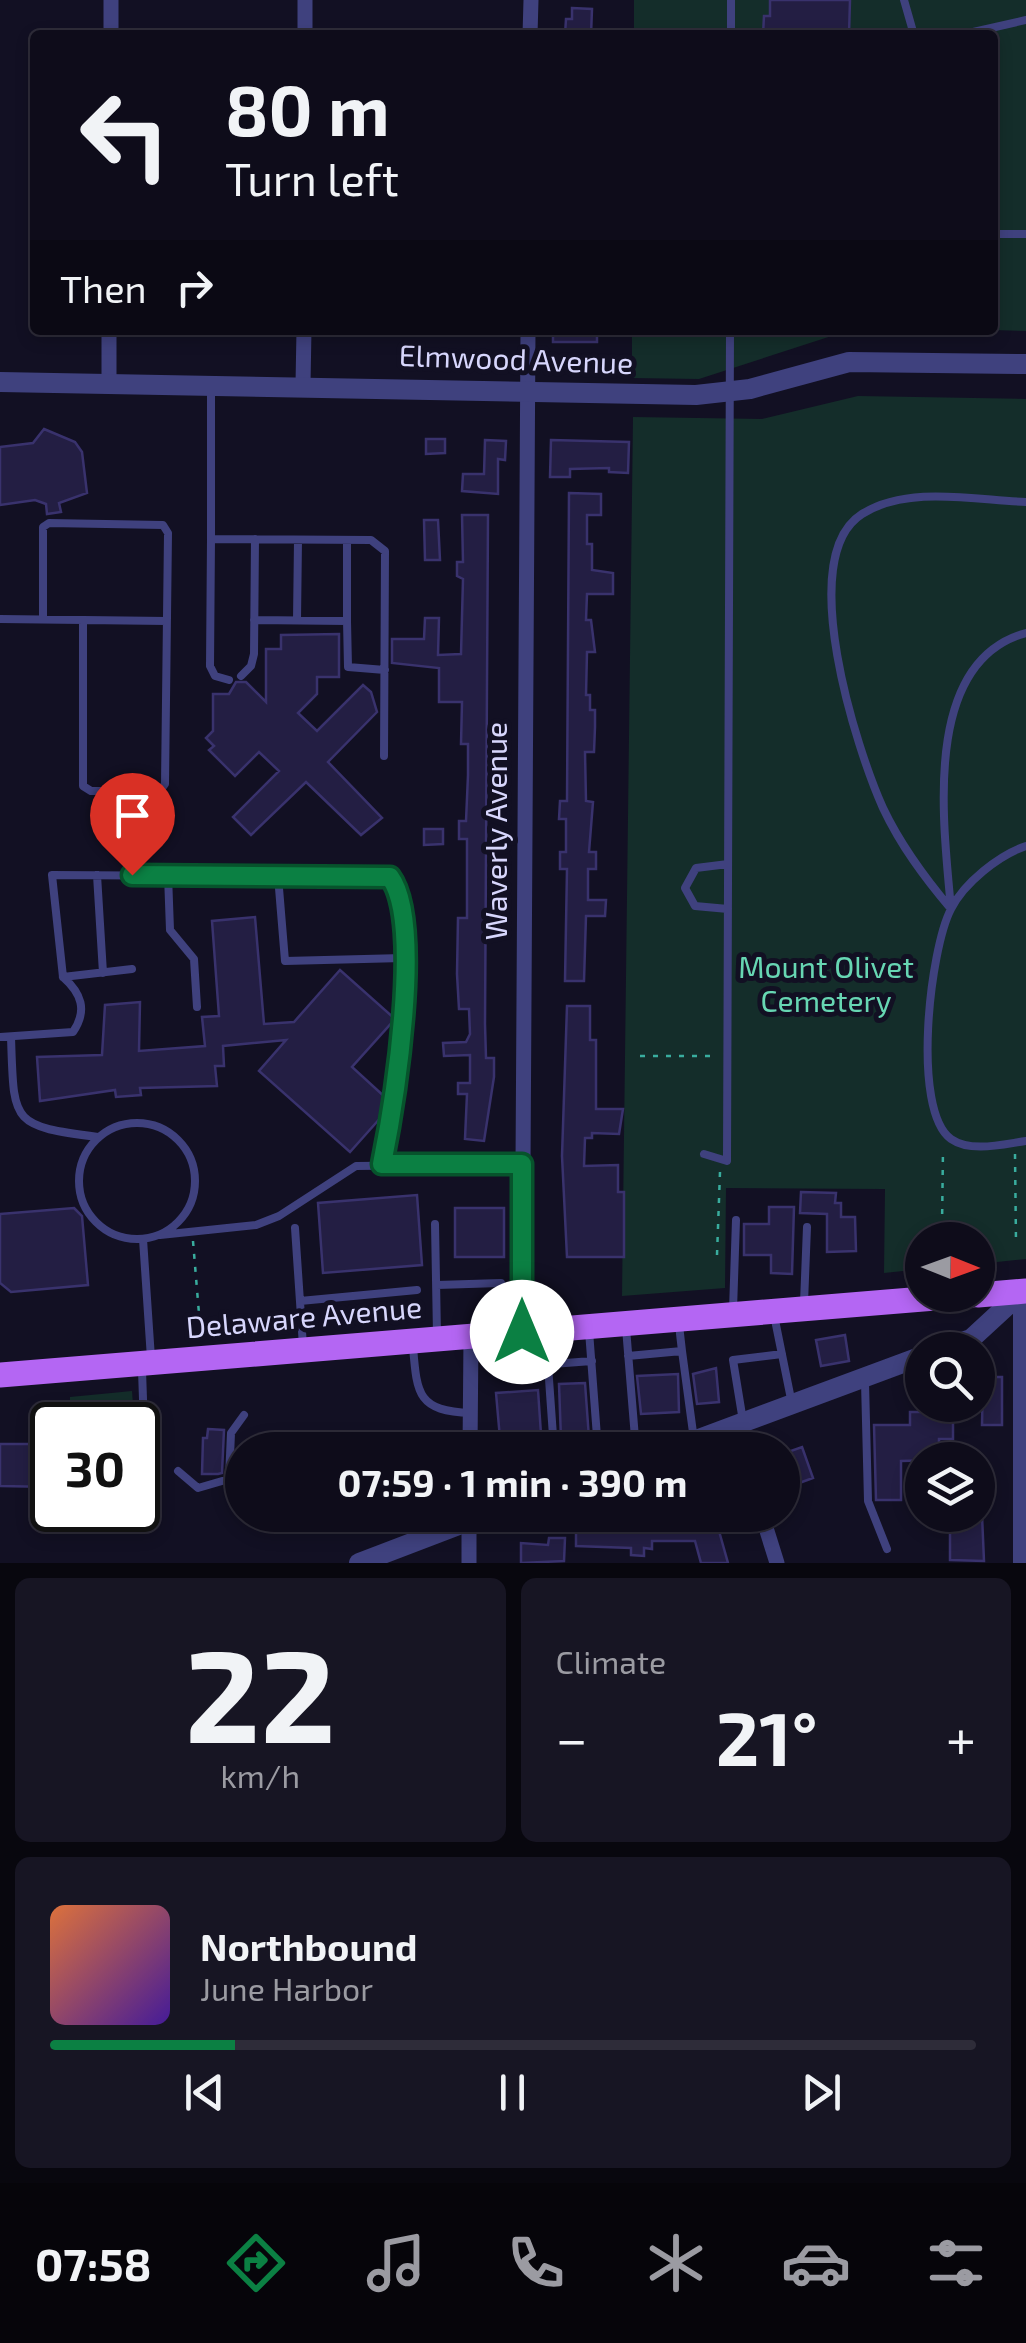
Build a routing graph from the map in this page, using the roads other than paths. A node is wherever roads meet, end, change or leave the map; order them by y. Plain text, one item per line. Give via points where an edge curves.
1 (111, 0) edge
2 (305, 0) edge
3 (530, 0) edge
4 (731, 0) edge
5 (904, 0) edge
6 (1026, 20) edge
7 (111, 30) edge
8 (305, 30) edge
9 (530, 30) edge
10 (731, 30) edge
11 (913, 30) edge
12 (982, 30) edge
13 (998, 234) edge
14 (1026, 234) edge
15 (110, 335) edge
16 (304, 335) edge
17 (528, 335) edge
18 (730, 335) edge
19 (1026, 364) edge
20 (0, 382) edge
21 (109, 383) junction
22 (211, 384) junction
23 (303, 384) junction
24 (528, 389) junction
25 (730, 393) junction
26 (1026, 502) edge
27 (211, 539) junction
28 (255, 539) junction
29 (298, 540) junction
30 (347, 540) junction
31 (0, 619) edge
32 (43, 619) junction
33 (84, 620) junction
34 (254, 620) junction
35 (297, 620) junction
36 (347, 620) junction
37 (167, 621) junction
38 (1026, 632) edge
39 (385, 670) junction
40 (241, 676) dead end
41 (229, 680) dead end
42 (384, 756) dead end
43 (1026, 846) edge
44 (728, 864) junction
45 (97, 875) junction
46 (168, 875) junction
47 (278, 876) junction
48 (728, 909) junction
49 (951, 909) junction
50 (403, 958) junction
51 (132, 970) dead end
52 (103, 973) junction
53 (64, 977) junction
54 (198, 1007) dead end
55 (11, 1036) junction
56 (0, 1037) edge
57 (98, 1137) junction
58 (1026, 1141) edge
59 (704, 1154) dead end
60 (382, 1164) junction
61 (522, 1164) junction
62 (736, 1220) dead end
63 (435, 1224) dead end
64 (806, 1227) dead end
65 (296, 1228) dead end
66 (160, 1235) junction
67 (142, 1240) junction
68 (501, 1283) dead end
69 (437, 1285) junction
70 (417, 1290) dead end
71 (1025, 1291) edge
72 (995, 1293) edge
73 (905, 1300) edge
74 (300, 1301) junction
75 (804, 1308) junction
76 (773, 1311) junction
77 (733, 1314) junction
78 (678, 1319) junction
79 (625, 1324) junction
80 (589, 1327) junction
81 (978, 1332) edge
82 (515, 1333) junction
83 (472, 1337) junction
84 (425, 1341) junction
85 (303, 1350) junction
86 (682, 1352) junction
87 (782, 1354) junction
88 (628, 1356) junction
89 (592, 1361) junction
90 (905, 1362) edge
91 (147, 1363) junction
92 (548, 1364) junction
93 (0, 1375) edge
94 (865, 1377) junction
95 (147, 1402) edge
96 (792, 1405) junction
97 (470, 1413) junction
98 (244, 1415) dead end
99 (737, 1426) junction
100 (470, 1432) edge
101 (553, 1432) edge
102 (597, 1432) edge
103 (634, 1432) edge
104 (693, 1432) edge
105 (720, 1432) edge
106 (738, 1432) edge
107 (178, 1471) dead end
108 (437, 1532) edge
109 (473, 1532) edge
110 (767, 1532) edge
111 (887, 1550) dead end
112 (359, 1563) edge
113 (469, 1563) edge
114 (777, 1563) edge
115 (1023, 1563) edge

1 - 7 street
2 - 8 street
3 - 9 street
4 - 10 lane
5 - 11 lane
6 - 12 lane
13 - 14 lane
15 - 21 street
16 - 23 street
17 - 24 street, Waverly Avenue
18 - 25 lane
19 - 25 street, Elmwood Avenue via 849,362
20 - 21 street, Elmwood Avenue
21 - 22 street, Elmwood Avenue
22 - 23 street, Elmwood Avenue
22 - 27 lane
23 - 24 street, Elmwood Avenue
24 - 25 street, Elmwood Avenue
24 - 61 street, Waverly Avenue
25 - 44 lane
26 - 49 lane via 913,498 882,504 858,516 841,541 830,582 840,674 882,806 910,859
27 - 28 lane
27 - 41 lane via 210,666 215,676
28 - 29 lane
28 - 34 lane
29 - 30 lane
29 - 35 lane
30 - 36 lane
30 - 39 lane via 372,540 385,551
31 - 32 lane
32 - 33 lane
32 - 37 lane via 43,528 49,523 162,526 168,533
33 - 37 lane
33 - 37 lane via 82,786 160,791 166,784
34 - 35 lane
34 - 40 lane via 251,666
35 - 36 lane
36 - 39 lane via 348,667
38 - 49 lane via 984,656 960,692 941,791
39 - 42 lane
43 - 49 lane via 978,877
44 - 48 lane
44 - 48 lane via 696,868 685,888 695,906
45 - 46 lane
45 - 52 lane
45 - 53 lane via 52,874
46 - 47 lane
46 - 54 lane via 170,930 194,959
47 - 50 lane via 390,877 404,905
47 - 50 lane via 285,961
48 - 59 lane via 727,1161
49 - 58 lane via 929,1016 932,1111 943,1132 972,1146
50 - 60 lane via 404,1029
51 - 52 lane
52 - 53 lane
53 - 55 lane via 82,1003 73,1032
55 - 56 lane
55 - 57 lane via 16,1111 28,1124
57 - 66 lane via 136,1122 164,1130 187,1150 194,1169 192,1199 176,1225
57 - 67 lane via 80,1168 83,1204 107,1232
60 - 61 lane
60 - 66 lane via 346,1169 256,1225
61 - 82 street, Waverly Avenue
62 - 77 lane
63 - 69 lane
64 - 75 lane
65 - 74 lane
66 - 67 lane
67 - 91 lane
68 - 69 lane
69 - 84 lane
70 - 74 lane
71 - 72 main road, Delaware Avenue
71 - 81 street
71 - 115 street
73 - 75 main road, Delaware Avenue
74 - 85 lane
75 - 76 main road, Delaware Avenue
76 - 77 main road, Delaware Avenue
76 - 87 lane
77 - 78 main road, Delaware Avenue
78 - 79 main road, Delaware Avenue
78 - 86 lane
79 - 80 main road, Delaware Avenue
79 - 88 lane
80 - 82 main road, Delaware Avenue
80 - 89 lane
82 - 83 main road, Delaware Avenue
82 - 92 lane via 512,1368
83 - 84 main road, Delaware Avenue
83 - 97 street
84 - 85 main road, Delaware Avenue
84 - 97 lane via 417,1387 427,1405
85 - 91 main road, Delaware Avenue
86 - 88 lane
86 - 104 lane
87 - 96 lane
87 - 99 lane via 734,1360
88 - 103 lane
89 - 92 lane
89 - 102 lane
90 - 94 street
91 - 93 main road, Delaware Avenue
91 - 95 lane
92 - 101 lane
94 - 96 street
94 - 111 lane via 868,1502
96 - 99 street
97 - 100 street
98 - 107 lane via 232,1433 228,1479 198,1488
99 - 105 street
99 - 106 street
108 - 112 street
109 - 113 street
110 - 114 street

